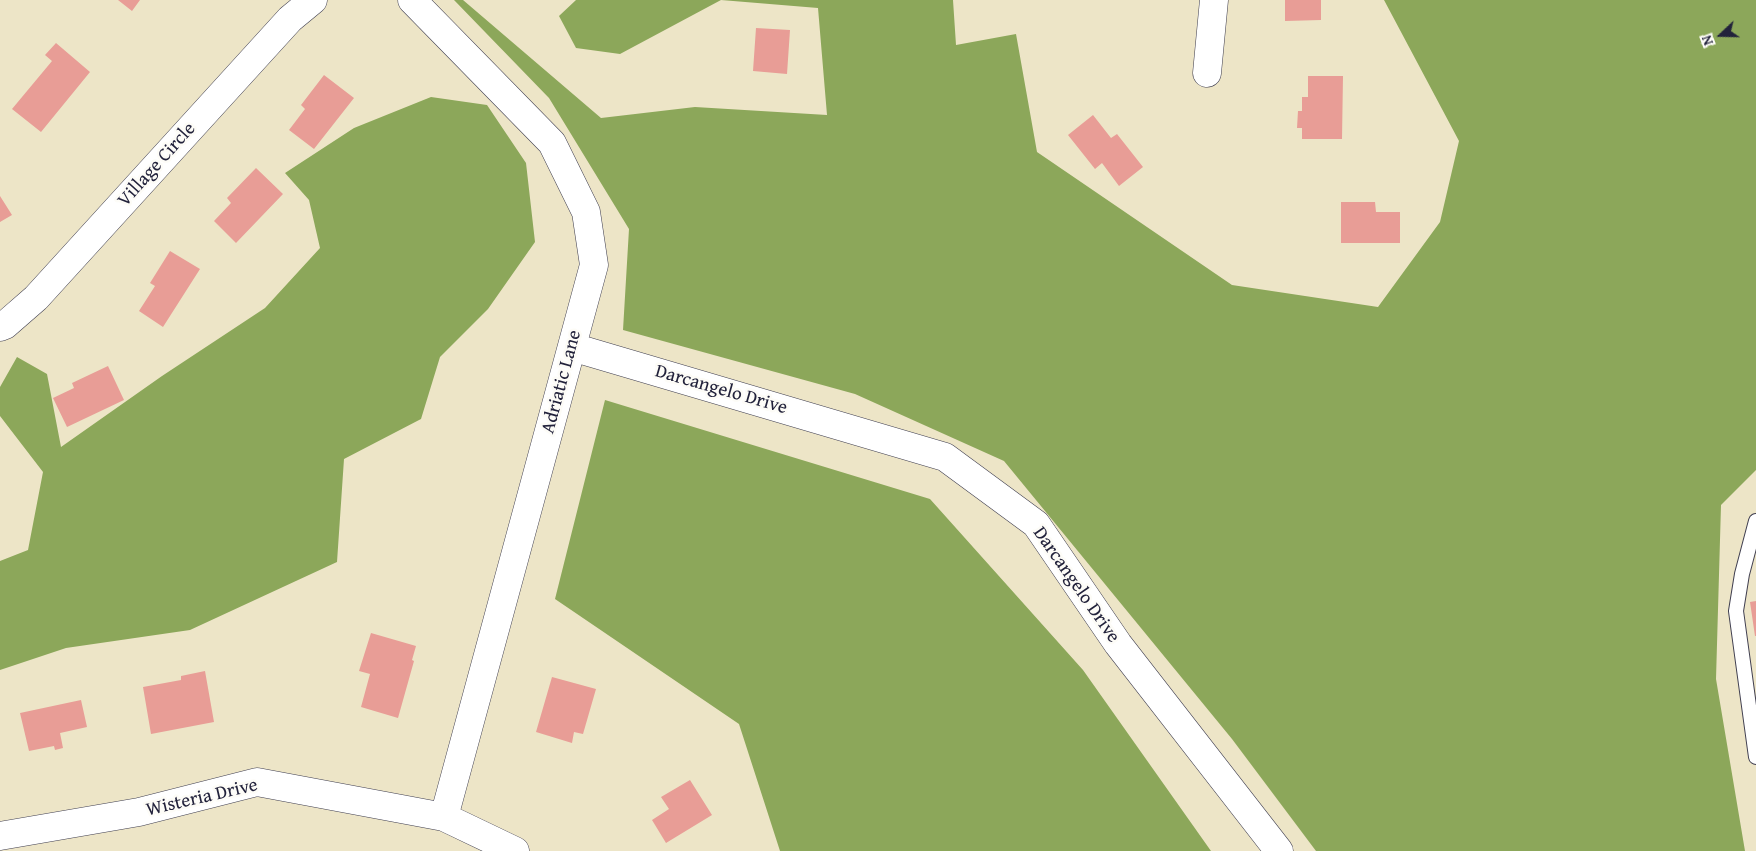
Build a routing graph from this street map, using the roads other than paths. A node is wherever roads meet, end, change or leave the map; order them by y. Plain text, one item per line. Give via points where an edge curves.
1 (313, 0) edge
2 (412, 0) edge
3 (1214, 0) edge
4 (1207, 73) dead end
5 (0, 327) edge
6 (572, 347) junction
7 (1756, 522) edge
8 (1756, 757) edge
9 (444, 817) junction
10 (0, 836) edge
11 (515, 851) edge
12 (1279, 851) edge

1 - 5 street, Village Circle via 290,19 36,298
2 - 6 street, Adriatic Lane via 552,143 586,212 594,265
3 - 4 street
6 - 9 street, Adriatic Lane
6 - 12 street, Darcangelo Drive via 945,456 1036,524 1118,644
7 - 8 lane via 1736,610
9 - 10 street, Wisteria Drive via 257,782 139,812
9 - 11 street, Wisteria Drive

